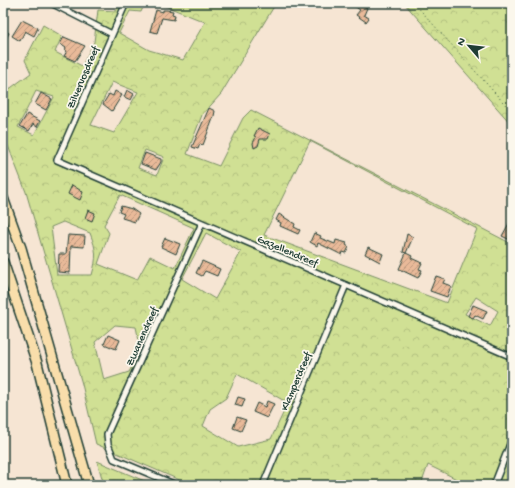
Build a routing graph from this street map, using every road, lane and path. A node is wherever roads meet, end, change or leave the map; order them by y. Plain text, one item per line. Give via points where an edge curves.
1 (51, 3) edge
2 (126, 3) edge
3 (414, 3) edge
4 (112, 34) junction
5 (512, 112) edge
6 (57, 160) joint
7 (3, 198) edge
8 (202, 223) junction
9 (3, 262) edge
10 (346, 284) junction
11 (512, 357) edge
12 (512, 439) edge
13 (66, 485) edge
14 (89, 485) edge
15 (176, 485) edge
16 (263, 485) edge
17 (494, 485) edge

1 - 4 street
2 - 4 street, Zilvervosdreef
3 - 5 path
4 - 6 street, Zilvervosdreef
6 - 8 street, Gazellendreef
7 - 14 highway via 21,248
8 - 10 street, Gazellendreef
8 - 15 street, Zwanendreef via 107,434 114,459
9 - 13 highway via 37,363
10 - 11 street, Gazellendreef
10 - 16 street, Klamperdreef
12 - 17 street

